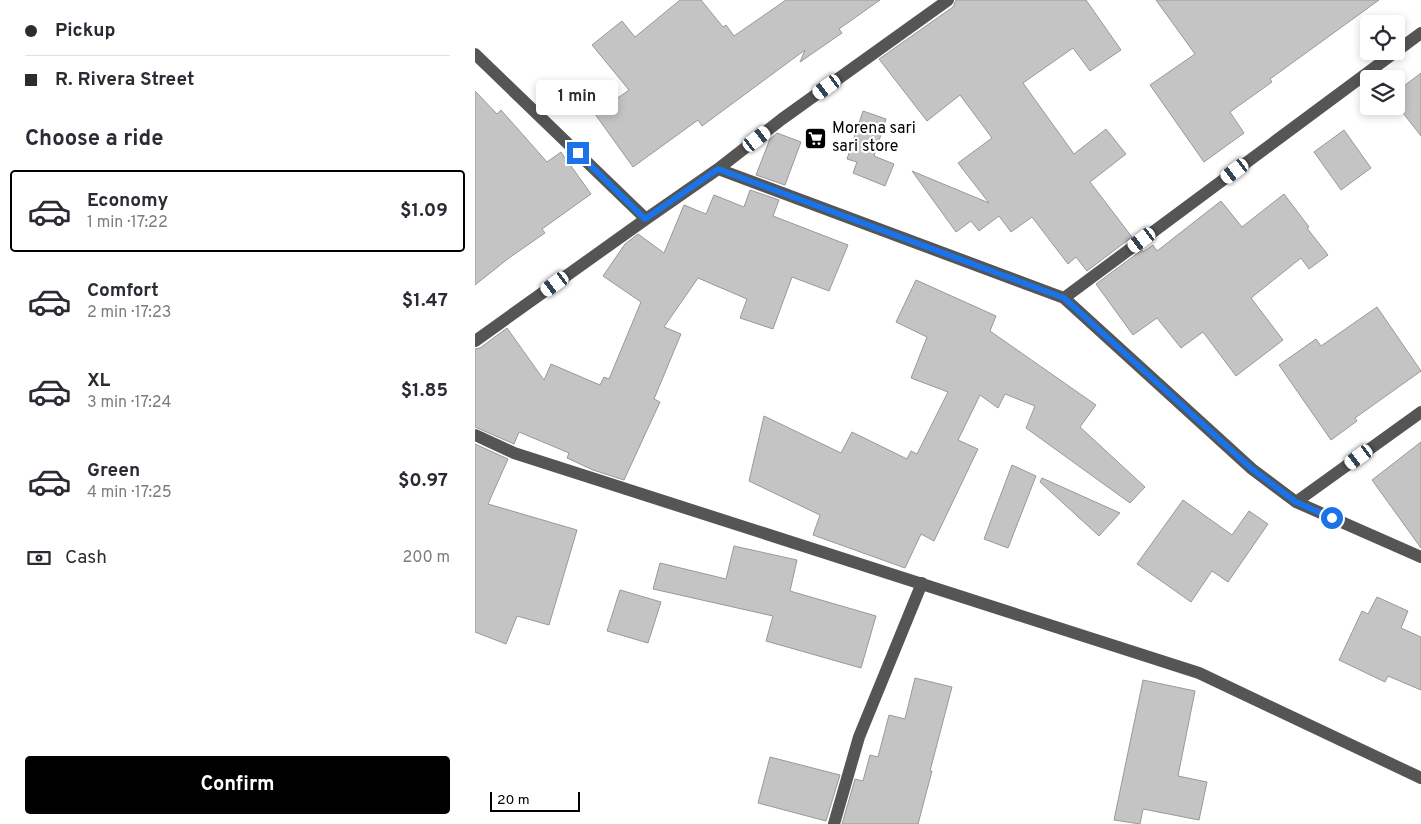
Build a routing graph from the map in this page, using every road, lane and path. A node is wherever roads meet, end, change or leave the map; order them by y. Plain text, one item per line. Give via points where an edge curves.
1 (948, 0) edge
2 (1421, 33) edge
3 (478, 61) edge
4 (718, 169) junction
5 (645, 219) junction
6 (1064, 298) junction
7 (475, 341) edge
8 (1421, 412) edge
9 (475, 435) edge
10 (1296, 502) junction
11 (1421, 557) edge
12 (922, 583) junction
13 (1421, 778) edge
14 (834, 824) edge

1 - 4 street
2 - 6 street
3 - 5 street
4 - 5 street
4 - 6 street
5 - 7 street
6 - 10 street via 1252,469
8 - 10 street
9 - 12 street via 514,453
10 - 11 street
12 - 13 street via 1199,673
12 - 14 street via 859,737

